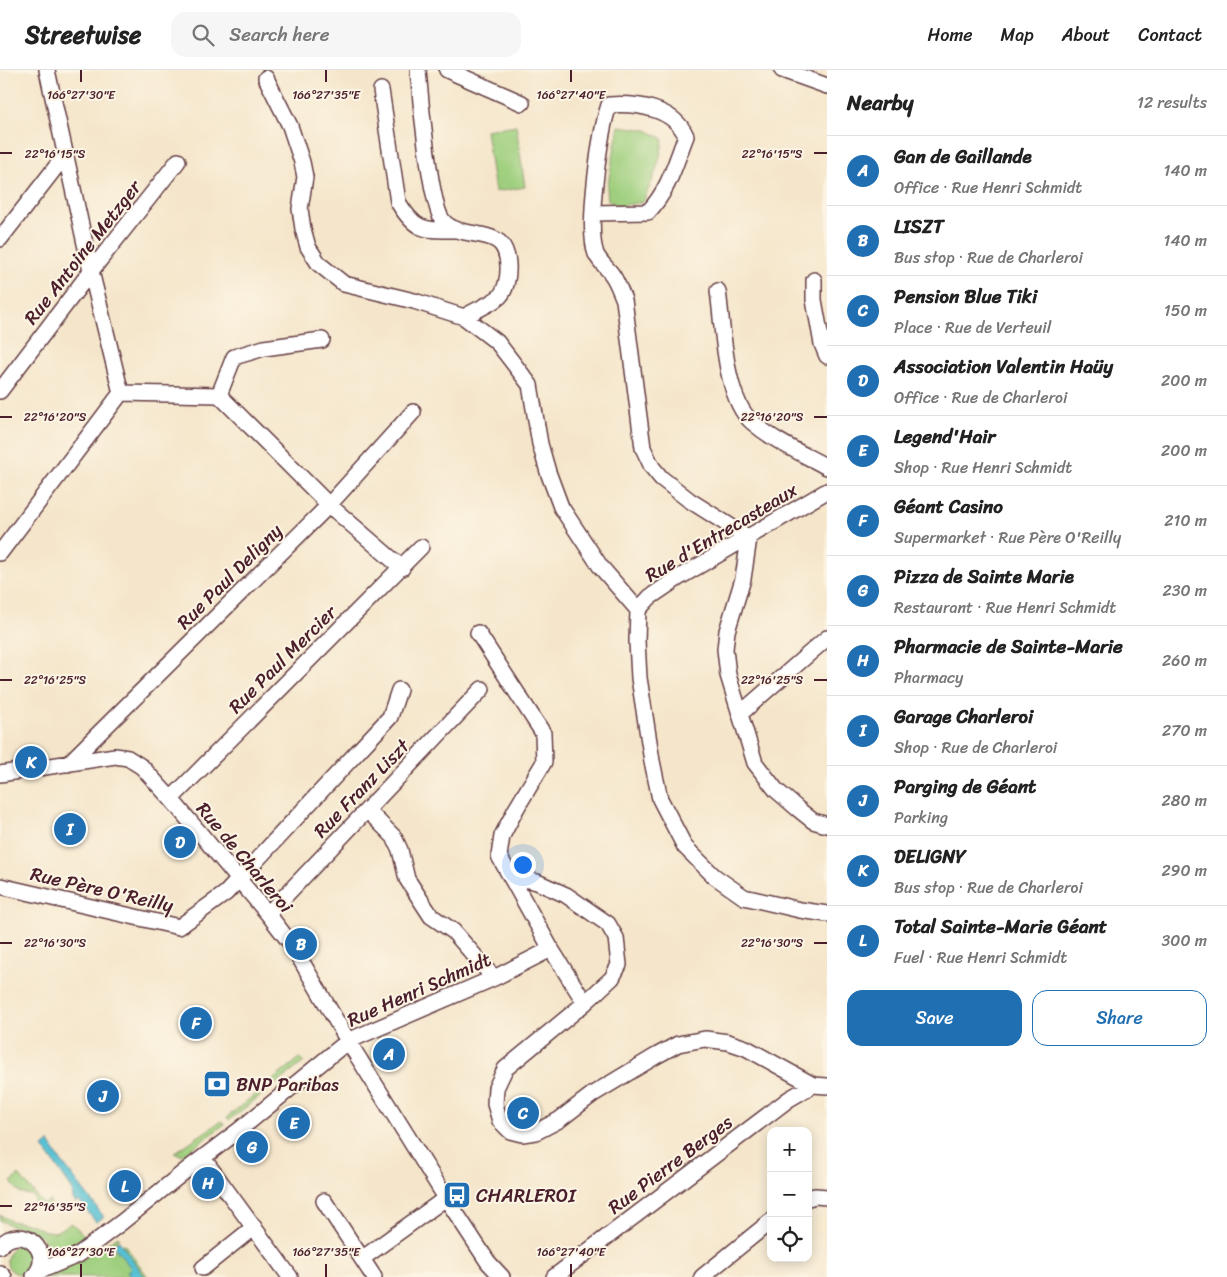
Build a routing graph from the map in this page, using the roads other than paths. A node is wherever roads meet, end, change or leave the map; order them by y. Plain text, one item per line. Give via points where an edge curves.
1 (47, 70) edge
2 (418, 70) edge
3 (447, 70) edge
4 (782, 70) edge
5 (266, 78) dead end
6 (827, 86) edge
7 (381, 90) dead end
8 (522, 102) dead end
9 (66, 154) junction
10 (178, 162) dead end
11 (593, 213) junction
12 (457, 230) junction
13 (0, 239) edge
14 (91, 271) junction
15 (814, 280) dead end
16 (718, 290) dead end
17 (464, 317) junction
18 (322, 340) dead end
19 (827, 356) edge
20 (0, 391) edge
21 (121, 393) junction
22 (219, 395) junction
23 (413, 412) dead end
24 (827, 467) edge
25 (827, 491) edge
26 (329, 505) junction
27 (749, 538) junction
28 (421, 547) dead end
29 (0, 554) edge
30 (402, 568) junction
31 (638, 610) junction
32 (478, 633) dead end
33 (827, 638) edge
34 (482, 689) dead end
35 (399, 690) dead end
36 (740, 713) junction
37 (68, 764) junction
38 (0, 774) edge
39 (171, 799) junction
40 (368, 811) junction
41 (827, 825) edge
42 (511, 876) junction
43 (238, 880) junction
44 (0, 886) edge
45 (268, 914) junction
46 (827, 914) edge
47 (551, 949) junction
48 (494, 978) junction
49 (585, 1003) junction
50 (348, 1042) junction
51 (791, 1072) junction
52 (820, 1085) edge
53 (784, 1102) junction
54 (203, 1158) junction
55 (812, 1197) edge
56 (827, 1197) edge
57 (446, 1198) junction
58 (324, 1201) dead end
59 (767, 1224) edge
60 (254, 1227) junction
61 (31, 1240) junction
62 (97, 1240) junction
63 (0, 1246) edge
64 (363, 1258) junction
65 (203, 1268) dead end
66 (0, 1273) edge
67 (35, 1275) edge
68 (4, 1277) edge
69 (290, 1277) edge
70 (374, 1277) edge
71 (502, 1277) edge
72 (554, 1277) edge
73 (702, 1277) edge

1 - 9 street
2 - 12 street via 432,185 443,220
3 - 8 street
4 - 6 street
5 - 17 street via 290,126 302,162 305,177 300,209 303,229 308,247 319,264 344,284
7 - 12 street via 398,202 407,218 425,230
9 - 13 street
9 - 14 street
10 - 14 street, Rue Antoine Metzger
11 - 11 street via 604,122 610,105 641,106 664,113 673,120 686,136 658,202 648,212
11 - 27 street via 596,252 602,266 616,280 624,300 643,448 652,467 688,500
12 - 17 street via 497,240 508,261 509,276 500,296
14 - 20 street, Rue Antoine Metzger
14 - 21 street
15 - 19 street via 814,300
16 - 24 street via 730,385 740,407 750,421 776,439
17 - 31 street via 497,342 530,385 540,444 561,507 600,566
18 - 22 street via 264,348 234,357
21 - 22 street
21 - 29 street
22 - 26 street
23 - 26 street, Rue Paul Deligny
25 - 27 street, Rue d'Entrecasteaux
26 - 30 street
26 - 37 street, Rue Paul Deligny
27 - 31 street, Rue d'Entrecasteaux via 678,578 650,597
27 - 36 street via 743,579 727,631 725,649 728,675
28 - 30 street, Rue Paul Mercier
30 - 39 street, Rue Paul Mercier
31 - 46 street via 639,678 652,761 660,799 685,847 714,876 744,897
32 - 42 street via 543,732 544,762 502,836 498,856
33 - 36 street
34 - 40 street, Rue Franz Liszt
35 - 43 street via 390,717
36 - 41 street via 755,763 766,778 813,821
37 - 38 street, Rue de Charleroi
37 - 39 street, Rue de Charleroi via 115,756 128,758 142,767
39 - 43 street, Rue de Charleroi
40 - 45 street, Rue Franz Liszt
40 - 48 street via 394,837 407,879 431,916 453,931
42 - 47 street
42 - 49 street via 537,882 566,895 608,924 616,938 619,964 612,978
43 - 44 street, Rue Père O'Reilly via 226,893 179,927
43 - 45 street, Rue de Charleroi
45 - 50 street, Rue de Charleroi via 292,945
47 - 48 street, Rue Henri Schmidt
47 - 49 street
48 - 50 street, Rue Henri Schmidt
49 - 51 street via 505,1068 496,1088 495,1104 500,1121 510,1131 522,1134 536,1132 678,1044 705,1039 728,1042
50 - 54 street, Rue Henri Schmidt
50 - 57 street, Rue de Charleroi
51 - 52 street
51 - 53 street via 790,1090
52 - 53 street, Rue Pierre Berges
53 - 72 street, Rue Pierre Berges
54 - 60 street
54 - 62 street, Rue Henri Schmidt
55 - 56 street
57 - 64 street
57 - 71 street, Rue de Charleroi via 488,1262
58 - 64 street
59 - 73 street
60 - 65 street
60 - 69 street
61 - 62 street, Rue Henri Schmidt via 57,1254
61 - 63 street via 13,1237
61 - 67 street via 42,1259
62 - 67 street, Rue Henri Schmidt via 78,1255
64 - 70 street
66 - 68 street

